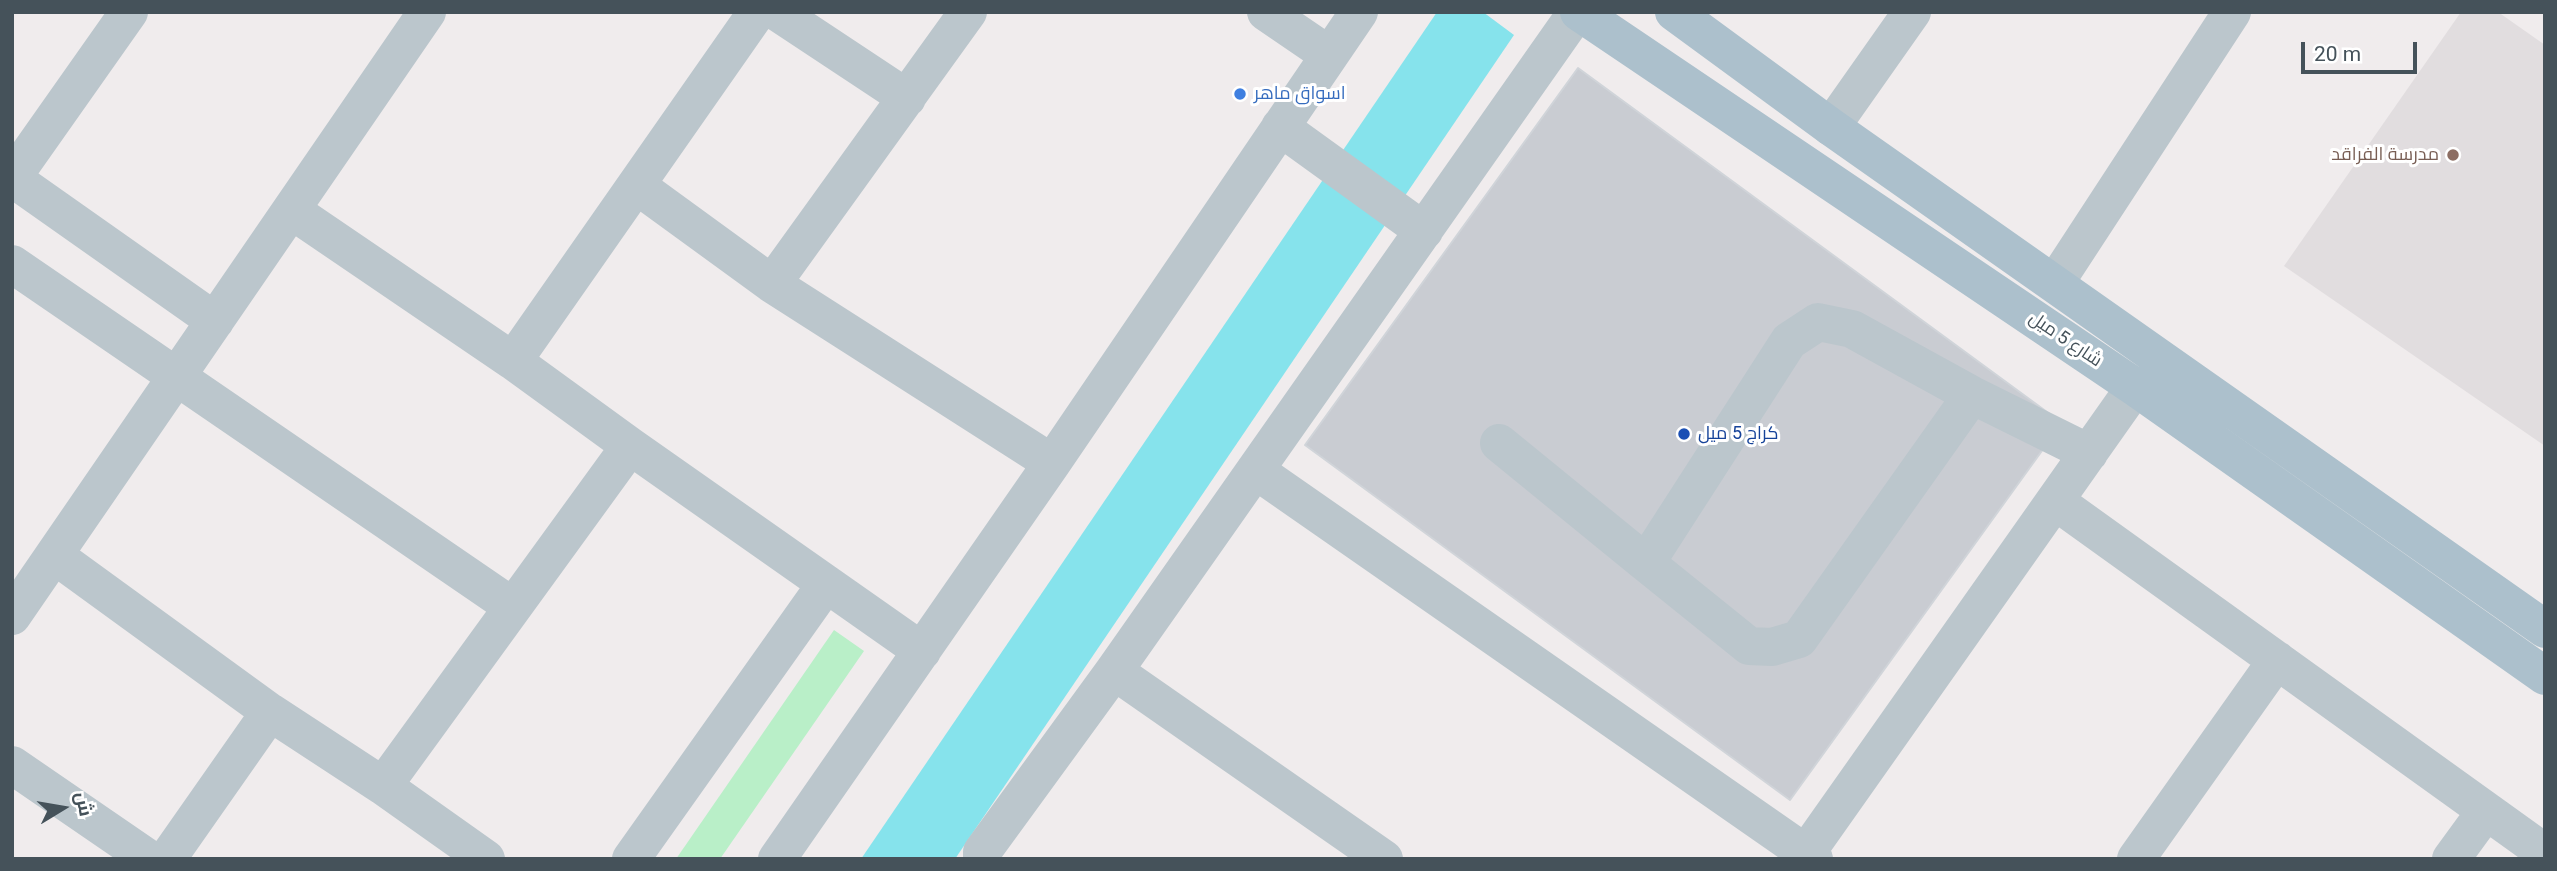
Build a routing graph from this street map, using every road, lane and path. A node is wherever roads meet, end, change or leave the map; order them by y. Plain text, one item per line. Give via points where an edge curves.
1 (129, 12) edge
2 (427, 12) edge
3 (757, 12) edge
4 (776, 12) edge
5 (968, 12) edge
6 (1266, 12) edge
7 (1359, 12) edge
8 (1578, 12) edge
9 (1674, 12) edge
10 (1912, 12) edge
11 (2232, 12) edge
12 (1329, 55) junction
13 (907, 97) junction
14 (1280, 127) junction
15 (1831, 127) junction
16 (636, 185) junction
17 (292, 210) junction
18 (1423, 231) junction
19 (12, 264) edge
20 (772, 284) junction
21 (2055, 284) junction
22 (215, 321) junction
23 (513, 361) junction
24 (176, 377) junction
25 (2135, 387) junction
26 (1972, 395) junction
27 (1499, 443) dead end
28 (630, 446) junction
29 (2089, 453) junction
30 (1052, 463) junction
31 (1255, 470) junction
32 (2055, 500) junction
33 (54, 555) junction
34 (1646, 563) junction
35 (827, 584) junction
36 (513, 607) junction
37 (12, 616) edge
38 (2545, 629) edge
39 (922, 650) junction
40 (2277, 660) junction
41 (1114, 671) junction
42 (2545, 676) edge
43 (270, 712) junction
44 (12, 765) edge
45 (383, 786) junction
46 (2486, 811) junction
47 (2545, 853) edge
48 (1807, 857) edge
49 (149, 859) edge
50 (167, 859) edge
51 (486, 859) edge
52 (631, 859) edge
53 (777, 859) edge
54 (982, 859) edge
55 (1384, 859) edge
56 (2136, 859) edge
57 (2451, 859) edge

1 - 22 street via 12,178
2 - 17 street
3 - 16 street
4 - 13 street
5 - 13 street
6 - 12 street
7 - 12 street
8 - 18 street
8 - 25 main road, شارع 5 ميل
9 - 15 main road
10 - 15 street
11 - 21 street
12 - 14 street
13 - 20 street
14 - 18 street
14 - 30 street
15 - 21 main road
16 - 20 street
16 - 23 street
17 - 22 street
17 - 23 street
18 - 31 street
19 - 24 street
20 - 30 street
21 - 38 main road
22 - 24 street
23 - 28 street
24 - 33 street
24 - 36 street
25 - 29 street
25 - 42 main road, شارع 5 ميل
26 - 29 street
26 - 34 street via 1852,329 1818,322 1789,341
26 - 34 street via 1799,639 1772,647 1749,646
27 - 34 street
28 - 35 street
28 - 36 street
29 - 32 street
30 - 39 street
31 - 41 street
31 - 48 street
32 - 40 street
32 - 48 street
33 - 37 street
33 - 43 street
35 - 39 street
35 - 52 street
36 - 45 street
39 - 53 street
40 - 46 street
40 - 56 street
41 - 54 street via 982,852
41 - 55 street
43 - 45 street
43 - 50 street
44 - 49 street
45 - 51 street
46 - 47 street
46 - 57 street

